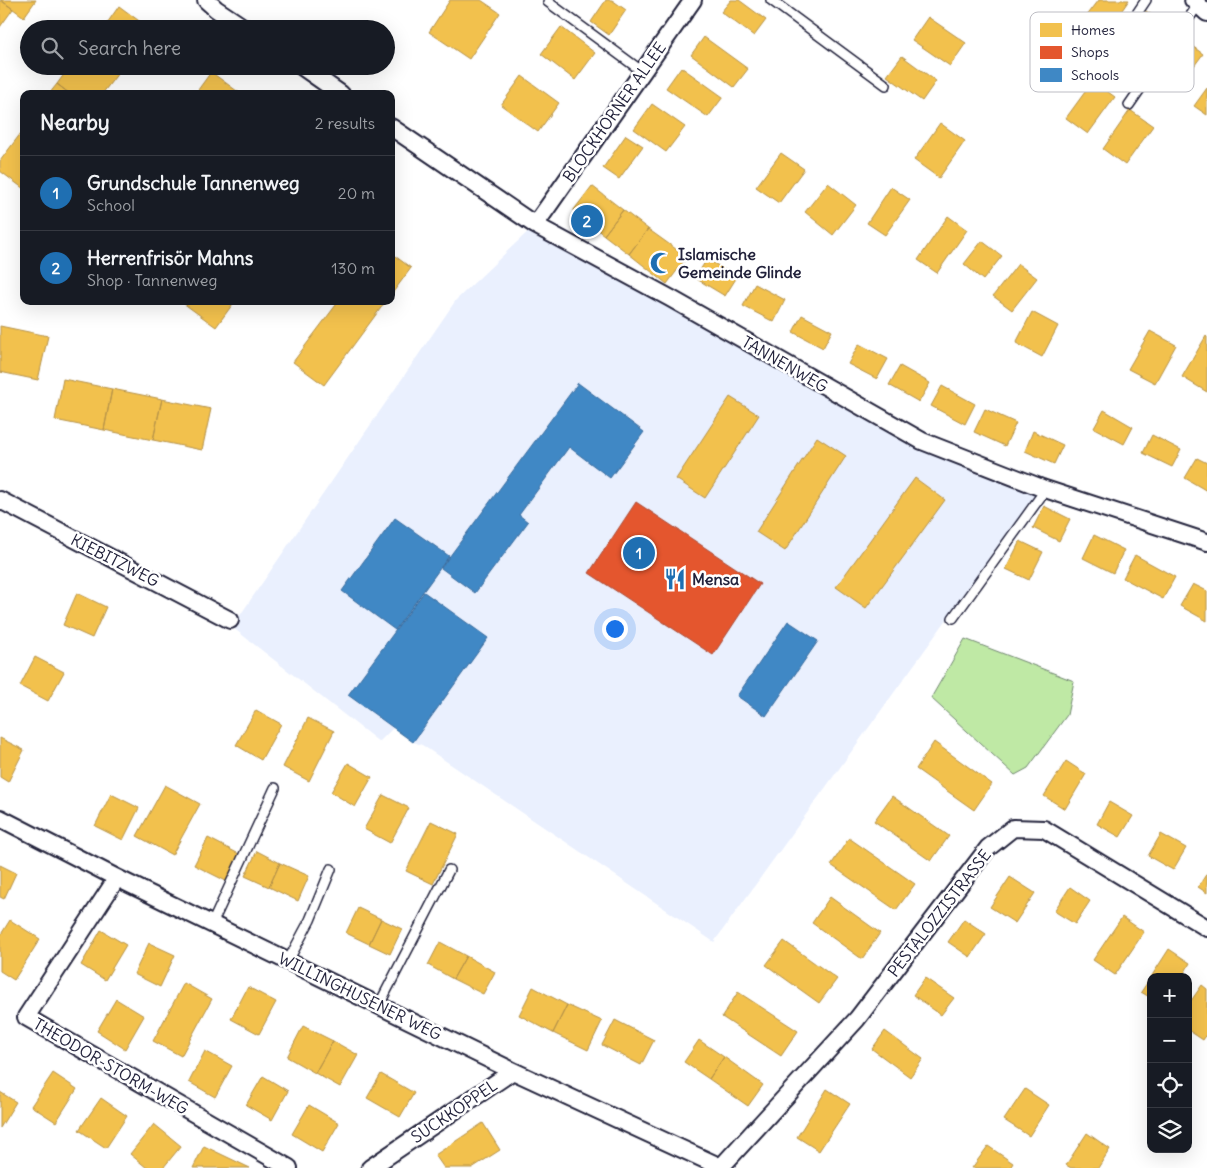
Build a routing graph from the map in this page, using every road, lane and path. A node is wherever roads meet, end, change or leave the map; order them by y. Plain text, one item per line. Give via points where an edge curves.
1 (206, 0) edge
2 (694, 0) edge
3 (771, 0) edge
4 (1146, 0) edge
5 (548, 2) dead end
6 (1138, 12) edge
7 (232, 20) edge
8 (643, 72) junction
9 (314, 75) edge
10 (886, 85) dead end
11 (335, 90) edge
12 (1138, 92) edge
13 (1129, 105) dead end
14 (395, 131) edge
15 (535, 225) junction
16 (1046, 489) junction
17 (0, 500) edge
18 (1207, 542) edge
19 (953, 618) dead end
20 (230, 620) dead end
21 (275, 788) dead end
22 (0, 818) edge
23 (331, 869) dead end
24 (449, 870) dead end
25 (117, 878) junction
26 (212, 924) junction
27 (1207, 928) edge
28 (288, 961) junction
29 (379, 1005) junction
30 (513, 1070) junction
31 (722, 1167) edge
32 (288, 1168) edge
33 (370, 1168) edge

1 - 7 street
2 - 8 street, BLOCKHORNER ALLEE
3 - 10 lane
4 - 6 lane
5 - 8 lane
8 - 15 street, BLOCKHORNER ALLEE
9 - 11 street
12 - 13 lane
14 - 15 street, TANNENWEG
15 - 16 street, TANNENWEG via 922,441
16 - 18 street, TANNENWEG
16 - 19 lane
17 - 20 street, KIEBITZWEG
21 - 26 lane
22 - 25 street, WILLINGHUSENER WEG
23 - 28 lane via 310,920
24 - 29 lane
25 - 26 street, WILLINGHUSENER WEG
25 - 32 street, THEODOR-STORM-WEG via 26,1017
26 - 28 street, WILLINGHUSENER WEG
27 - 31 street, PESTALOZZISTRASSE via 1044,829 1013,828 988,848 857,1019
28 - 29 street, WILLINGHUSENER WEG
29 - 30 street, WILLINGHUSENER WEG
30 - 31 street, WILLINGHUSENER WEG
30 - 33 street, SUCKKOPPEL

